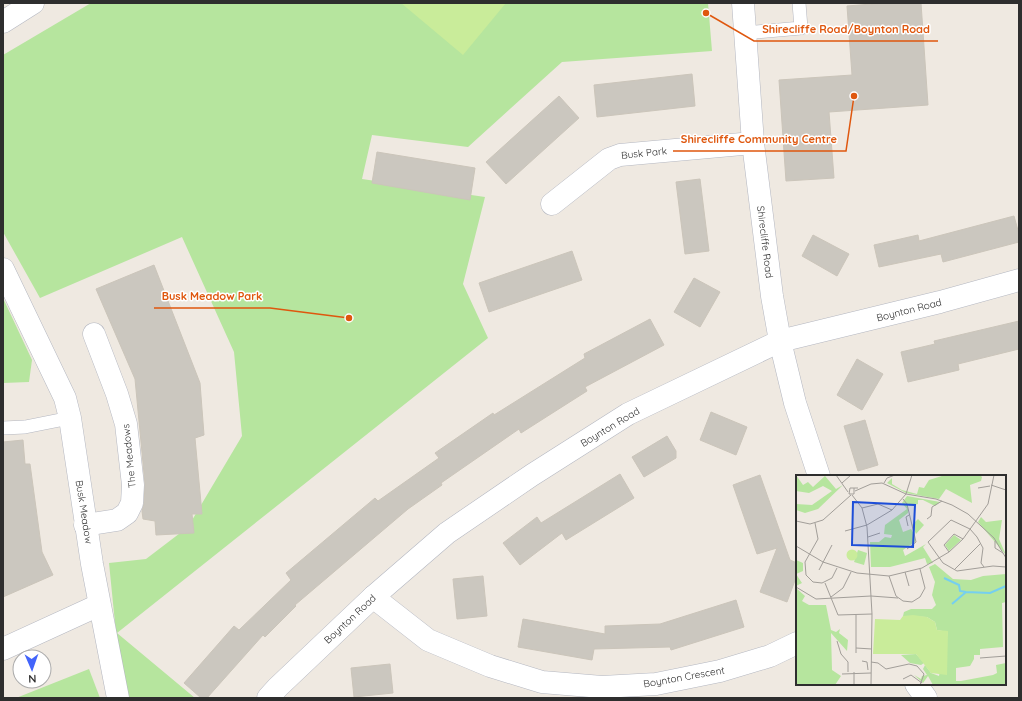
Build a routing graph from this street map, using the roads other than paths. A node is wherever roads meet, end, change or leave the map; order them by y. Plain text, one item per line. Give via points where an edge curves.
1 (33, 3) edge
2 (743, 3) edge
3 (799, 3) edge
4 (3, 22) edge
5 (745, 33) junction
6 (753, 143) junction
7 (552, 204) dead end
8 (3, 269) edge
9 (1019, 280) edge
10 (94, 334) dead end
11 (780, 341) junction
12 (70, 418) junction
13 (3, 428) edge
14 (819, 475) edge
15 (85, 525) junction
16 (373, 597) junction
17 (99, 605) junction
18 (796, 643) edge
19 (3, 649) edge
20 (917, 685) edge
21 (118, 698) edge
22 (268, 698) edge
23 (926, 698) edge

1 - 4 street
2 - 5 street, Shirecliffe Road
3 - 5 lane via 801,28
5 - 6 street, Shirecliffe Road
6 - 7 street, Busk Park via 620,155 609,159
6 - 11 street, Shirecliffe Road
8 - 12 street, Busk Meadow via 65,398
9 - 11 street, Boynton Road
10 - 15 street, The Meadows via 126,424 134,485 132,503 127,513 116,520
11 - 14 street, Shirecliffe Road via 795,403
11 - 16 street, Boynton Road via 628,414 447,533
12 - 13 lane via 25,427
12 - 15 street, Busk Meadow
15 - 17 street, Busk Meadow
16 - 18 street, Boynton Crescent via 428,640 490,666 542,682 602,687 656,684 720,671 770,656
16 - 22 street, Boynton Road
17 - 19 street
17 - 21 street, Busk Meadow
20 - 23 street

